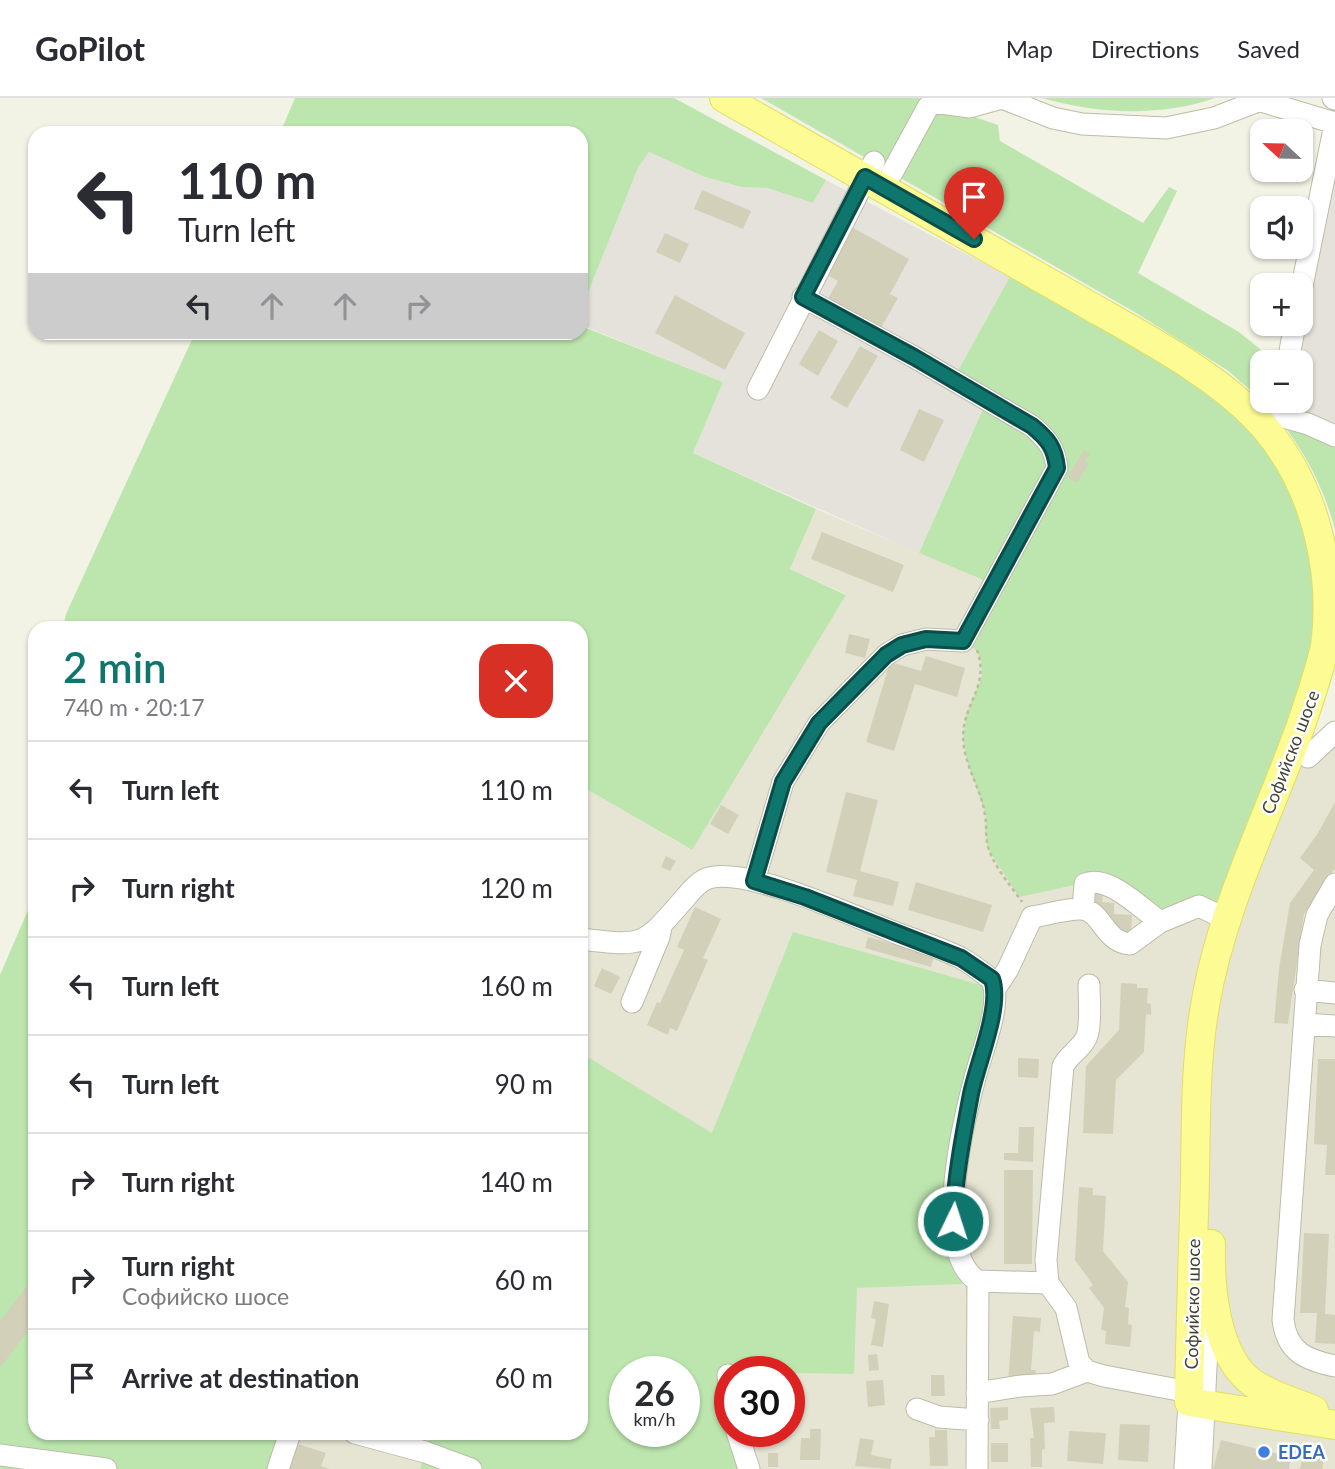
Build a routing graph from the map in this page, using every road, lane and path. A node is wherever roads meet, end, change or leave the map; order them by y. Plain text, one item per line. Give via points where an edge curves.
1 (724, 98) edge
2 (761, 98) edge
3 (1263, 99) edge
4 (1335, 123) edge
5 (877, 171) junction
6 (1326, 211) edge
7 (1307, 273) edge
8 (803, 297) junction
9 (1250, 388) edge
10 (758, 390) dead end
11 (1276, 413) edge
12 (1287, 413) edge
13 (1335, 436) edge
14 (1335, 529) edge
15 (963, 641) junction
16 (1335, 674) edge
17 (1335, 732) edge
18 (1308, 757) junction
19 (754, 881) junction
20 (1335, 884) edge
21 (1083, 909) junction
22 (1032, 917) junction
23 (1226, 919) junction
24 (1160, 922) junction
25 (661, 927) junction
26 (588, 940) edge
27 (1089, 985) dead end
28 (995, 989) junction
29 (1305, 990) junction
30 (1335, 993) edge
31 (632, 1002) dead end
32 (1305, 1024) junction
33 (1335, 1026) edge
34 (1210, 1271) junction
35 (978, 1281) junction
36 (1048, 1283) junction
37 (1335, 1366) edge
38 (1087, 1371) junction
39 (977, 1393) junction
40 (1195, 1393) junction
41 (917, 1409) dead end
42 (1329, 1418) edge
43 (978, 1420) junction
44 (288, 1440) edge
45 (381, 1440) edge
46 (742, 1447) edge
47 (0, 1455) edge
48 (106, 1469) edge
49 (278, 1469) edge
50 (471, 1469) edge
51 (749, 1469) edge
52 (977, 1469) edge
53 (1185, 1469) edge
54 (1201, 1469) edge

1 - 5 main road, Софийско шосе
2 - 5 main road, Софийско шосе
3 - 4 street
3 - 5 street via 1214,118 1166,128 1082,124 1002,98 970,107 934,102
4 - 6 street
5 - 8 street
5 - 9 main road, Софийско шосе via 1133,311
5 - 23 main road, Софийско шосе via 1217,384 1267,430 1294,468 1314,513 1325,563 1329,587 1325,644 1285,769
6 - 7 street
8 - 10 street
8 - 15 street via 1032,426 1049,440 1056,455 1057,468
11 - 14 main road, Софийско шосе via 1313,470
12 - 13 street
15 - 19 street via 926,639 902,645 886,655 819,723 783,782
15 - 22 path via 977,650 981,662 982,677 966,715 963,739 986,815 988,849
16 - 18 main road, Софийско шосе
17 - 18 street
18 - 34 main road, Софийско шосе via 1241,927 1221,1003 1214,1084
19 - 25 street via 706,878
19 - 28 street via 961,958 992,979
20 - 29 street via 1317,915
21 - 22 street
21 - 24 street via 1111,937 1124,943
21 - 24 street via 1086,884 1107,883
22 - 28 street
23 - 24 street via 1199,906
23 - 40 main road, Софийско шосе via 1204,1009 1197,1081
25 - 26 street via 642,941
25 - 31 street
27 - 36 street via 1086,1040 1063,1066 1046,1261
28 - 35 street via 971,1090 953,1221 957,1251 970,1276
29 - 30 street
29 - 32 street
32 - 33 street
32 - 37 street via 1283,1320 1289,1343 1298,1353
34 - 40 street
34 - 42 main road, Софийско шосе via 1219,1324 1232,1361 1255,1385
35 - 36 street
35 - 39 street
36 - 38 street via 1066,1308 1079,1363
38 - 39 street via 1052,1384
38 - 40 street
39 - 43 street
40 - 42 main road
40 - 53 street
40 - 54 street
41 - 43 street via 955,1420
43 - 52 street
44 - 49 street
45 - 50 street
46 - 51 street
47 - 48 street

